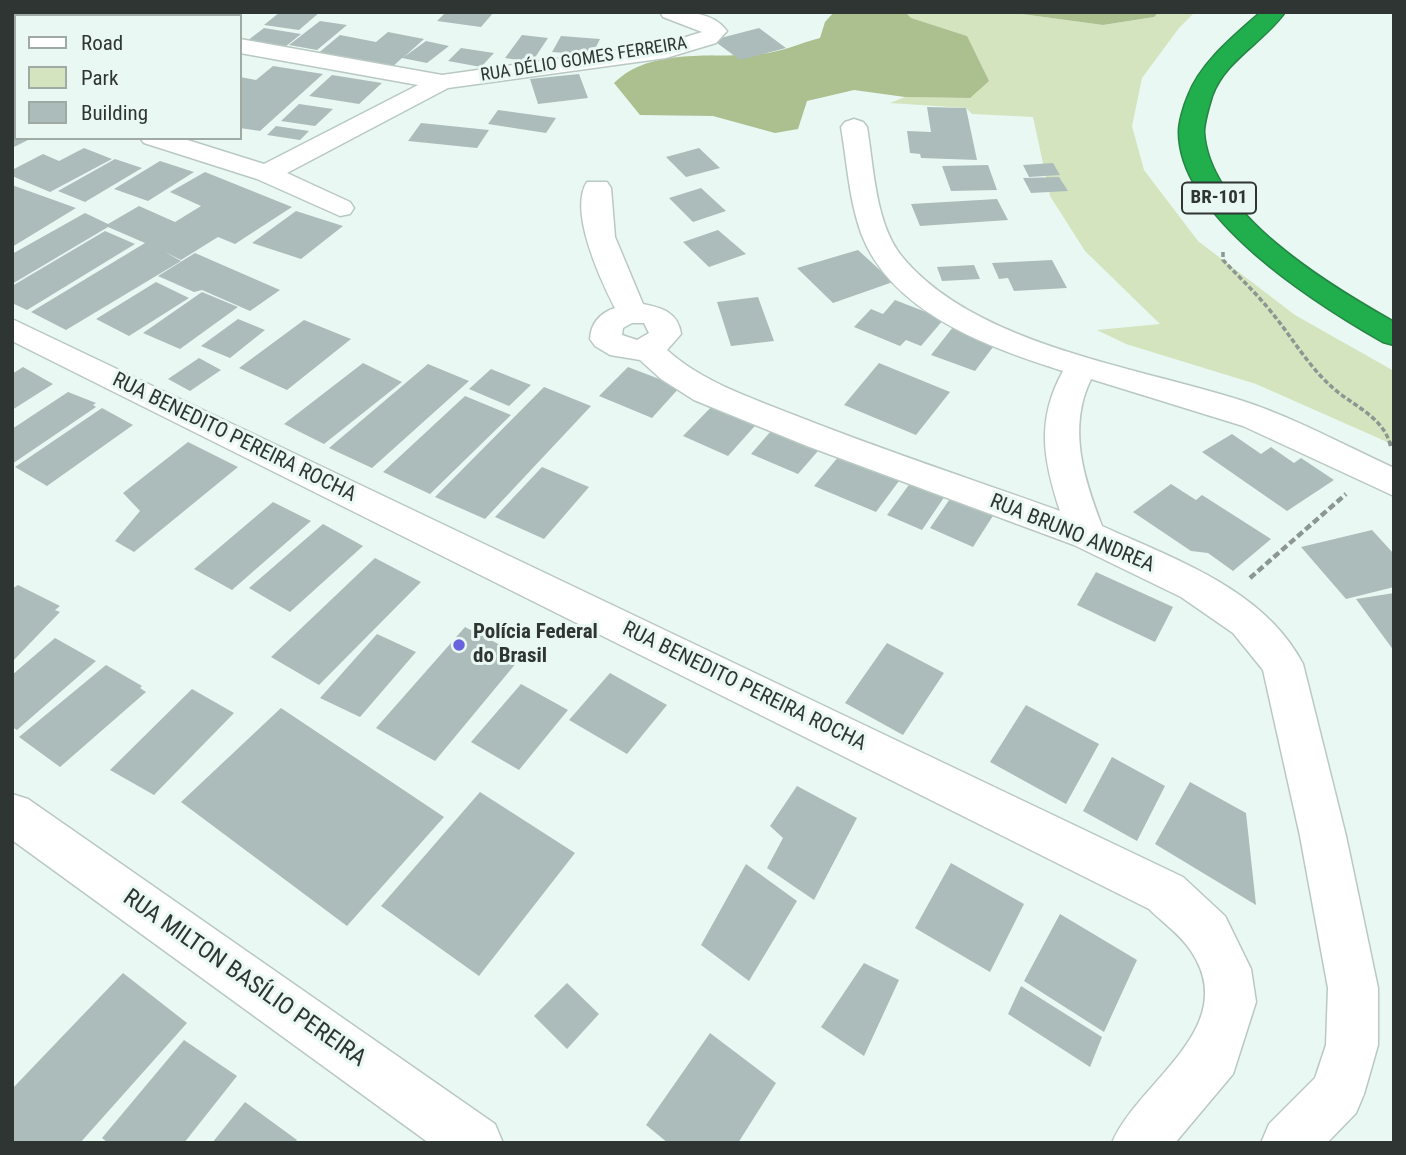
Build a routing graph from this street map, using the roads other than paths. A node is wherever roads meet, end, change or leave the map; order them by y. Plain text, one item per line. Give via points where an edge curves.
1 (671, 12) edge
2 (1274, 12) edge
3 (242, 46) edge
4 (443, 82) junction
5 (855, 115) dead end
6 (159, 140) edge
7 (266, 173) junction
8 (597, 188) dead end
9 (340, 208) dead end
10 (12, 329) edge
11 (1394, 335) edge
12 (1082, 366) junction
13 (1382, 478) edge
14 (1087, 535) junction
15 (12, 814) edge
16 (476, 1143) edge
17 (1139, 1143) edge
18 (1287, 1143) edge

1 - 4 street, RUA DÉLIO GOMES FERREIRA via 716,31 708,38 666,51
2 - 11 highway, BR-101 via 1240,44 1199,96 1190,135 1200,167 1248,234 1292,272
3 - 4 street, RUA DÉLIO GOMES FERREIRA
4 - 7 street, RUA DÉLIO GOMES FERREIRA
5 - 12 street via 873,226 891,263 920,293 959,318
6 - 7 street
7 - 9 street
8 - 14 street, RUA BRUNO ANDREA via 599,234 612,274 640,331 673,372 706,392 819,438
10 - 17 street, RUA BENEDITO PEREIRA ROCHA via 1166,893 1208,933 1226,969 1230,1002 1214,1055
12 - 13 street via 1239,411
12 - 14 street via 1066,396 1063,430 1073,497
14 - 18 street, RUA BRUNO ANDREA via 1195,586 1247,622 1282,664 1353,988 1352,1045 1337,1094
15 - 16 street, RUA MILTON BASÍLIO PEREIRA

